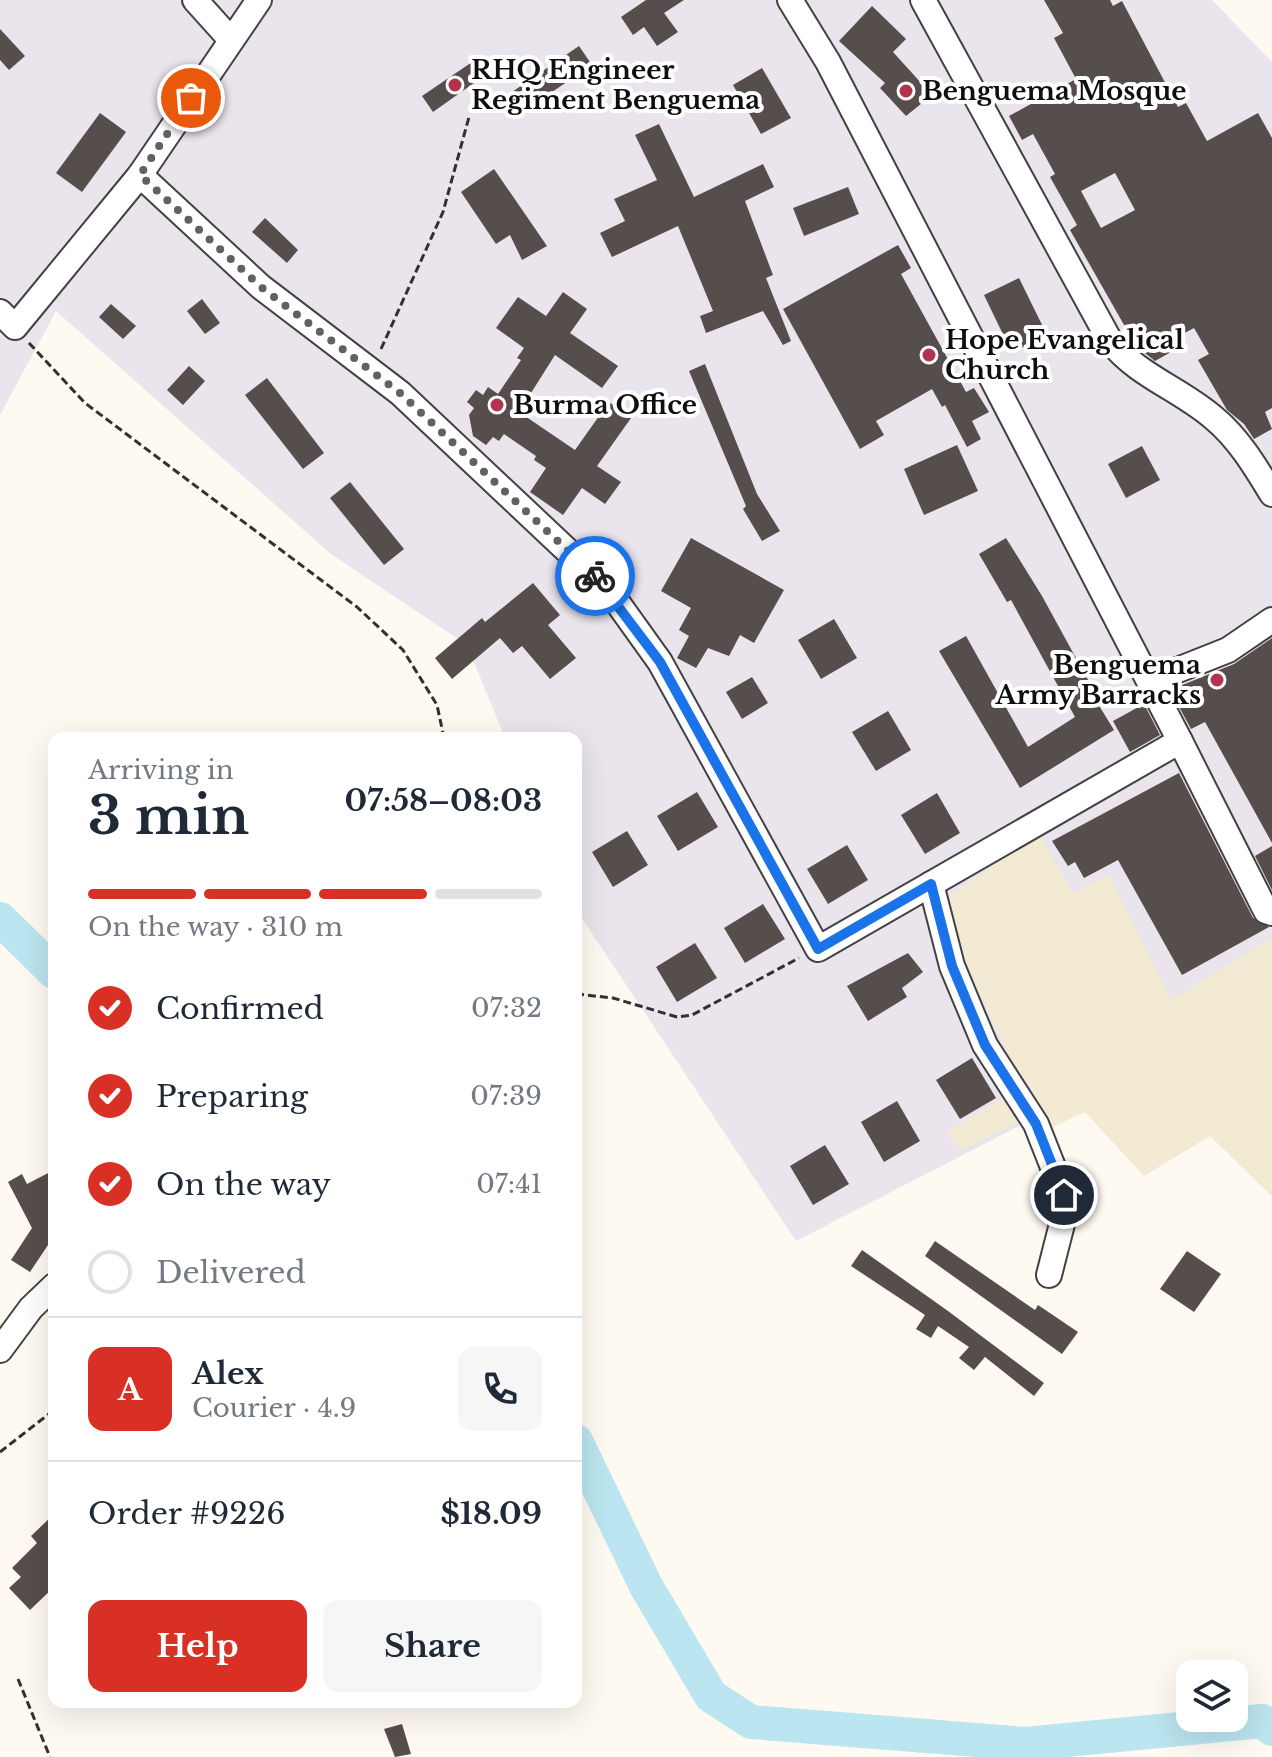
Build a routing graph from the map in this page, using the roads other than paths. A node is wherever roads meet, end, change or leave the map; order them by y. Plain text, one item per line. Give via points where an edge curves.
1 (195, 0) edge
2 (259, 0) edge
3 (790, 0) edge
4 (923, 0) edge
5 (231, 40) junction
6 (140, 175) junction
7 (7, 320) edge
8 (1272, 494) edge
9 (1272, 620) edge
10 (1150, 681) junction
11 (1180, 741) junction
12 (931, 884) junction
13 (1272, 913) edge
14 (1049, 1275) dead end
15 (48, 1292) edge
16 (0, 1350) edge

1 - 5 street
2 - 5 street
3 - 10 street via 828,62
4 - 8 street via 1110,341 1143,374 1217,420
5 - 6 street
6 - 7 street
6 - 12 street via 261,287 400,393 607,588 660,662 818,949
9 - 10 street via 1228,650
10 - 11 street
11 - 12 street
11 - 13 street via 1266,911
12 - 14 street via 952,966 985,1045 1036,1124 1064,1195
15 - 16 street

